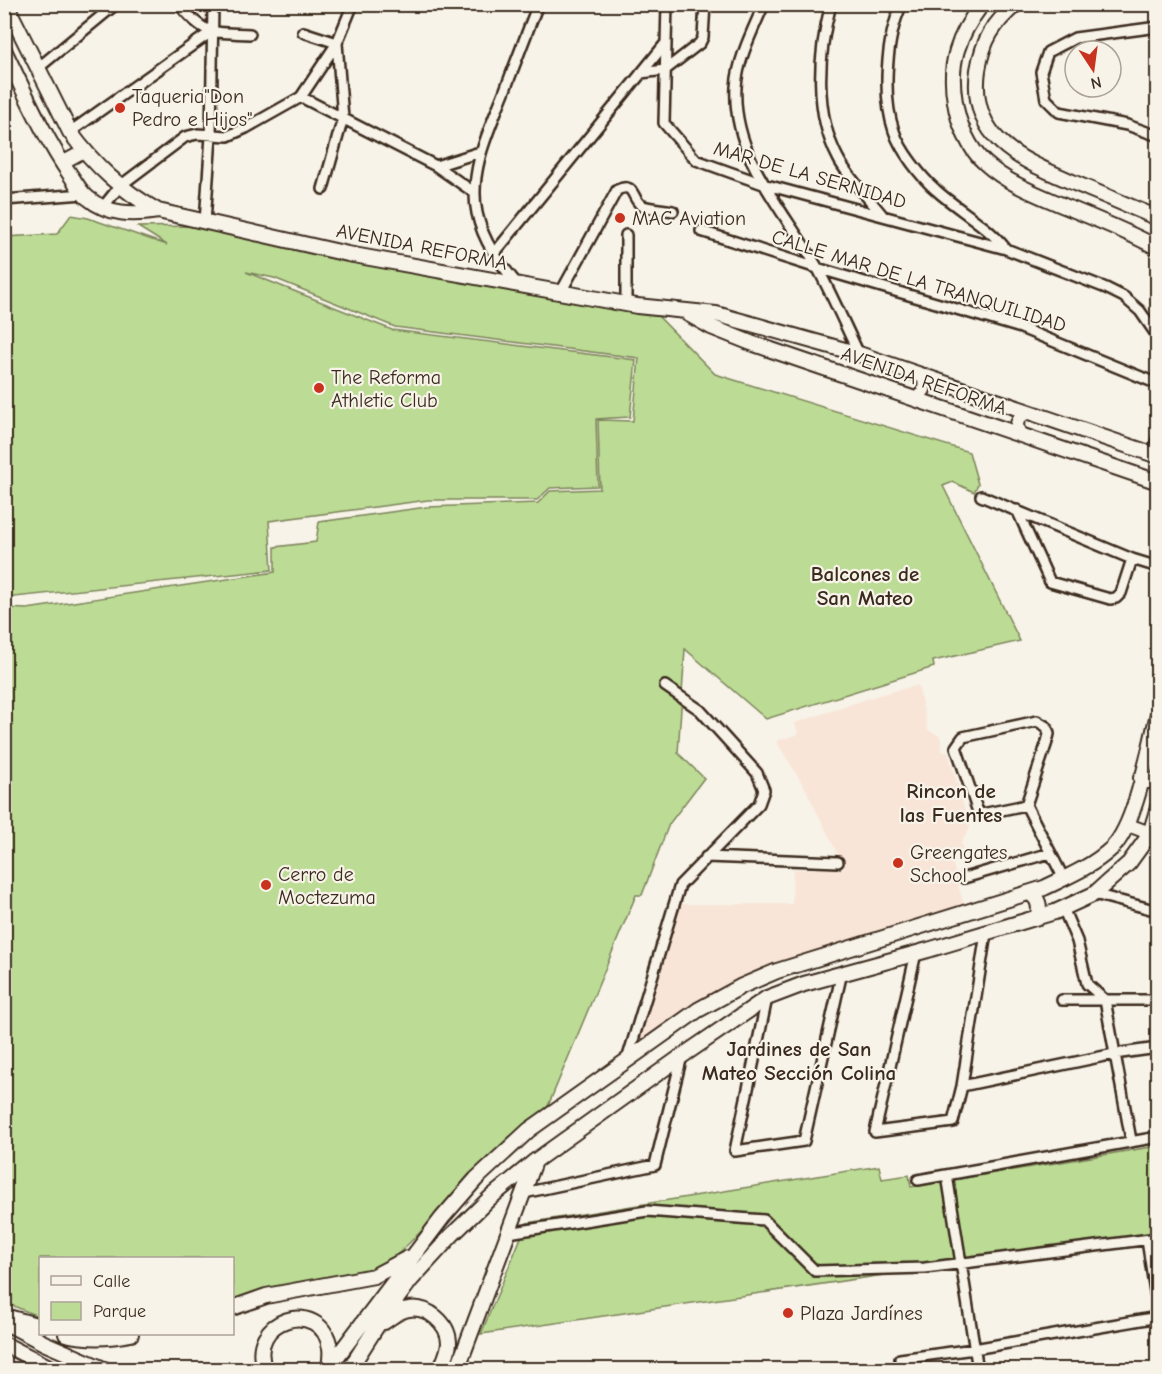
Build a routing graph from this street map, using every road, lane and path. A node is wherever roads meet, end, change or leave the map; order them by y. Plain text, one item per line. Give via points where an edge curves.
1 (6, 4) edge
2 (116, 4) edge
3 (179, 4) edge
4 (213, 4) edge
5 (353, 4) edge
6 (538, 4) edge
7 (667, 4) edge
8 (705, 4) edge
9 (764, 4) edge
10 (831, 4) edge
11 (902, 4) edge
12 (982, 4) edge
13 (1016, 4) edge
14 (1158, 27) edge
15 (211, 32) junction
16 (303, 32) dead end
17 (250, 34) dead end
18 (337, 43) junction
19 (665, 44) junction
20 (4, 50) edge
21 (38, 68) junction
22 (665, 70) junction
23 (641, 73) junction
24 (301, 98) junction
25 (343, 118) junction
26 (70, 132) junction
27 (211, 136) junction
28 (1158, 136) edge
29 (84, 151) junction
30 (480, 152) junction
31 (62, 163) junction
32 (436, 165) junction
33 (763, 184) junction
34 (120, 186) junction
35 (323, 189) dead end
36 (475, 193) junction
37 (84, 194) junction
38 (4, 200) edge
39 (103, 207) junction
40 (158, 211) junction
41 (673, 211) dead end
42 (883, 216) junction
43 (1158, 218) edge
44 (205, 222) junction
45 (701, 231) dead end
46 (626, 235) dead end
47 (1158, 248) edge
48 (1006, 249) junction
49 (493, 255) junction
50 (817, 268) junction
51 (517, 284) junction
52 (561, 292) junction
53 (626, 304) junction
54 (681, 310) junction
55 (1158, 337) edge
56 (859, 354) junction
57 (925, 375) junction
58 (1158, 384) edge
59 (916, 400) junction
60 (1027, 413) junction
61 (1022, 435) junction
62 (1158, 437) edge
63 (1155, 455) edge
64 (1158, 482) edge
65 (981, 496) dead end
66 (1017, 510) junction
67 (1132, 559) junction
68 (1158, 567) edge
69 (665, 686) dead end
70 (1158, 714) edge
71 (1141, 778) junction
72 (1158, 783) edge
73 (1026, 805) junction
74 (1158, 807) edge
75 (1128, 825) junction
76 (1154, 835) edge
77 (1050, 853) junction
78 (706, 857) junction
79 (838, 862) dead end
80 (964, 878) dead end
81 (1064, 879) junction
82 (1044, 888) junction
83 (1029, 893) junction
84 (1094, 894) junction
85 (1059, 910) junction
86 (1158, 911) edge
87 (1037, 917) junction
88 (986, 933) junction
89 (916, 953) junction
90 (842, 972) junction
91 (767, 998) junction
92 (1062, 1000) dead end
93 (1105, 1000) junction
94 (1158, 1000) edge
95 (1158, 1048) edge
96 (1114, 1054) junction
97 (682, 1056) junction
98 (626, 1063) junction
99 (962, 1086) junction
100 (1158, 1137) edge
101 (1131, 1140) junction
102 (535, 1161) junction
103 (947, 1175) junction
104 (918, 1180) dead end
105 (524, 1193) junction
106 (508, 1233) junction
107 (1153, 1239) edge
108 (415, 1253) junction
109 (960, 1263) junction
110 (234, 1307) edge
111 (1158, 1311) edge
112 (4, 1317) edge
113 (1158, 1317) edge
114 (4, 1322) edge
115 (39, 1326) edge
116 (377, 1326) junction
117 (71, 1335) edge
118 (120, 1335) edge
119 (4, 1344) edge
120 (974, 1349) junction
121 (900, 1359) dead end
122 (328, 1368) edge
123 (55, 1370) edge
124 (106, 1370) edge
125 (265, 1370) edge
126 (349, 1370) edge
127 (440, 1370) edge
128 (457, 1370) edge
129 (978, 1370) edge

1 - 21 main road, AVENIDA REFORMA
2 - 21 street
3 - 15 street via 194,22
4 - 15 street
5 - 18 street
6 - 30 street
7 - 19 street, MAR DE LA SERNIDAD
8 - 22 street via 704,37
9 - 33 street via 736,87 740,128
10 - 42 street via 822,52 825,120 830,142 839,160
11 - 48 street via 891,42 888,79 888,107 894,132 913,164 935,189 998,238
12 - 47 main road via 960,39 952,85 956,110 971,146 983,162 1019,187
13 - 43 main road via 994,27 979,62 979,105 991,131 1003,146 1032,164
14 - 28 street via 1075,38 1048,52 1041,72 1046,99 1059,112 1127,125
15 - 17 street
15 - 26 street
15 - 27 street
16 - 18 street
18 - 24 street
18 - 25 street
19 - 22 street, MAR DE LA SERNIDAD
19 - 23 street
20 - 31 main road, AVENIDA REFORMA
21 - 26 main road, AVENIDA REFORMA
22 - 23 street
22 - 33 street, MAR DE LA SERNIDAD via 664,123 696,160
23 - 49 street
24 - 25 street
24 - 27 street via 228,136
25 - 32 street
25 - 35 street
26 - 29 main road, AVENIDA REFORMA
27 - 34 street via 185,137
27 - 44 street
29 - 31 street
29 - 34 main road, AVENIDA REFORMA
30 - 32 street
30 - 36 street
31 - 37 main road, AVENIDA REFORMA
32 - 36 street
33 - 42 street, MAR DE LA SERNIDAD
33 - 50 street
34 - 39 street
34 - 40 main road, AVENIDA REFORMA
36 - 49 street via 476,211
37 - 38 street
37 - 39 main road, AVENIDA REFORMA
39 - 40 main road, AVENIDA REFORMA via 136,214
40 - 44 main road, AVENIDA REFORMA
41 - 52 street via 642,206 628,188 617,190
42 - 48 street, MAR DE LA SERNIDAD
44 - 51 main road, AVENIDA REFORMA via 348,254
45 - 50 street, CALLE MAR DE LA TRANQUILIDAD
46 - 53 street
48 - 55 street, MAR DE LA SERNIDAD via 1124,297 1140,311
49 - 51 street
50 - 56 street
50 - 58 street, CALLE MAR DE LA TRANQUILIDAD via 1021,328
51 - 52 main road, AVENIDA REFORMA
52 - 53 main road, AVENIDA REFORMA
53 - 54 main road, AVENIDA REFORMA
54 - 56 main road, AVENIDA REFORMA via 716,315
54 - 59 main road, AVENIDA REFORMA via 751,343
56 - 57 main road, AVENIDA REFORMA
57 - 59 street via 924,390
57 - 60 main road, AVENIDA REFORMA
59 - 61 main road, AVENIDA REFORMA
60 - 61 street via 1017,422
60 - 63 main road, AVENIDA REFORMA
61 - 64 main road, AVENIDA REFORMA
62 - 63 street
65 - 66 street
66 - 67 street
66 - 67 street via 1050,582 1116,598
67 - 68 street
69 - 78 street via 700,710 757,773 764,790 759,804
70 - 71 main road
71 - 72 main road
71 - 75 main road
73 - 73 street via 1047,742 1047,727 1037,721 963,737 956,747 978,812
73 - 77 street
74 - 76 main road
75 - 76 street
75 - 81 main road via 1112,848
76 - 84 main road
77 - 80 street
77 - 81 street
78 - 79 street
78 - 98 street via 680,885
81 - 82 main road
82 - 83 main road
82 - 85 main road via 1046,902
83 - 87 main road via 1039,906
83 - 98 main road via 777,971 698,1010
84 - 85 main road
84 - 86 street
85 - 87 main road
85 - 93 street via 1077,941 1087,984
87 - 88 main road
88 - 89 main road
88 - 99 street
89 - 90 main road
89 - 99 street via 875,1132 953,1122
90 - 91 main road
90 - 91 street via 804,1141 735,1151
91 - 97 main road
92 - 93 street
93 - 94 street
93 - 96 street
95 - 96 street
96 - 99 street
96 - 101 street
97 - 102 main road
97 - 105 street via 655,1165
98 - 108 main road via 529,1130 476,1179
100 - 101 street
101 - 103 street
102 - 105 main road
102 - 116 main road via 452,1235 410,1281
103 - 104 street
103 - 109 street
105 - 106 main road
106 - 109 street via 647,1210 764,1220 815,1271 926,1268
106 - 128 main road
107 - 109 street
107 - 111 street
108 - 110 main road via 374,1276 266,1296
108 - 122 main road
109 - 120 street
112 - 115 main road
113 - 120 street
114 - 124 main road
116 - 126 main road
116 - 127 main road via 411,1308 432,1314 448,1334 447,1354
117 - 118 main road
119 - 123 main road
120 - 121 street
120 - 129 street
122 - 125 main road via 330,1349 320,1328 302,1318 289,1318 267,1334 261,1360

